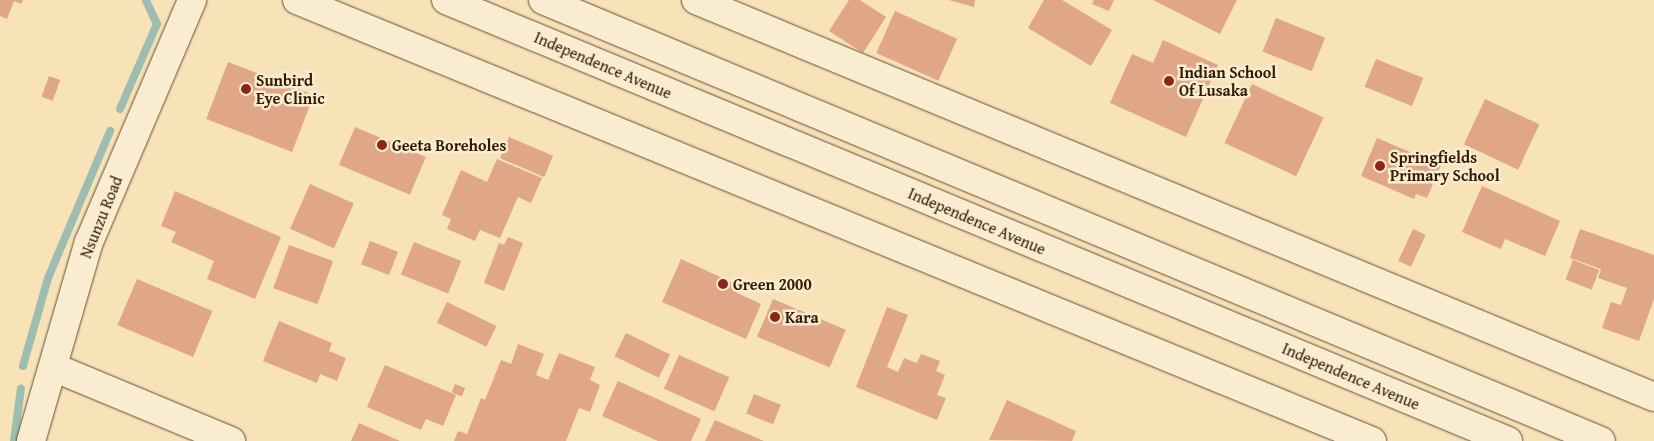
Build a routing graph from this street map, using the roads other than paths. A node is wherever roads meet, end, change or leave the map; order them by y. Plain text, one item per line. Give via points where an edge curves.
1 (192, 0) edge
2 (297, 0) edge
3 (446, 0) edge
4 (543, 0) edge
5 (696, 0) edge
6 (53, 366) junction
7 (1654, 397) edge
8 (31, 441) edge
9 (231, 441) edge
10 (1372, 441) edge
11 (1508, 441) edge
12 (1600, 441) edge

1 - 6 street, Nsunzu Road via 89,242
2 - 10 street
3 - 11 street, Independence Avenue
4 - 12 street
5 - 7 street
6 - 8 street, Nsunzu Road
6 - 9 street

